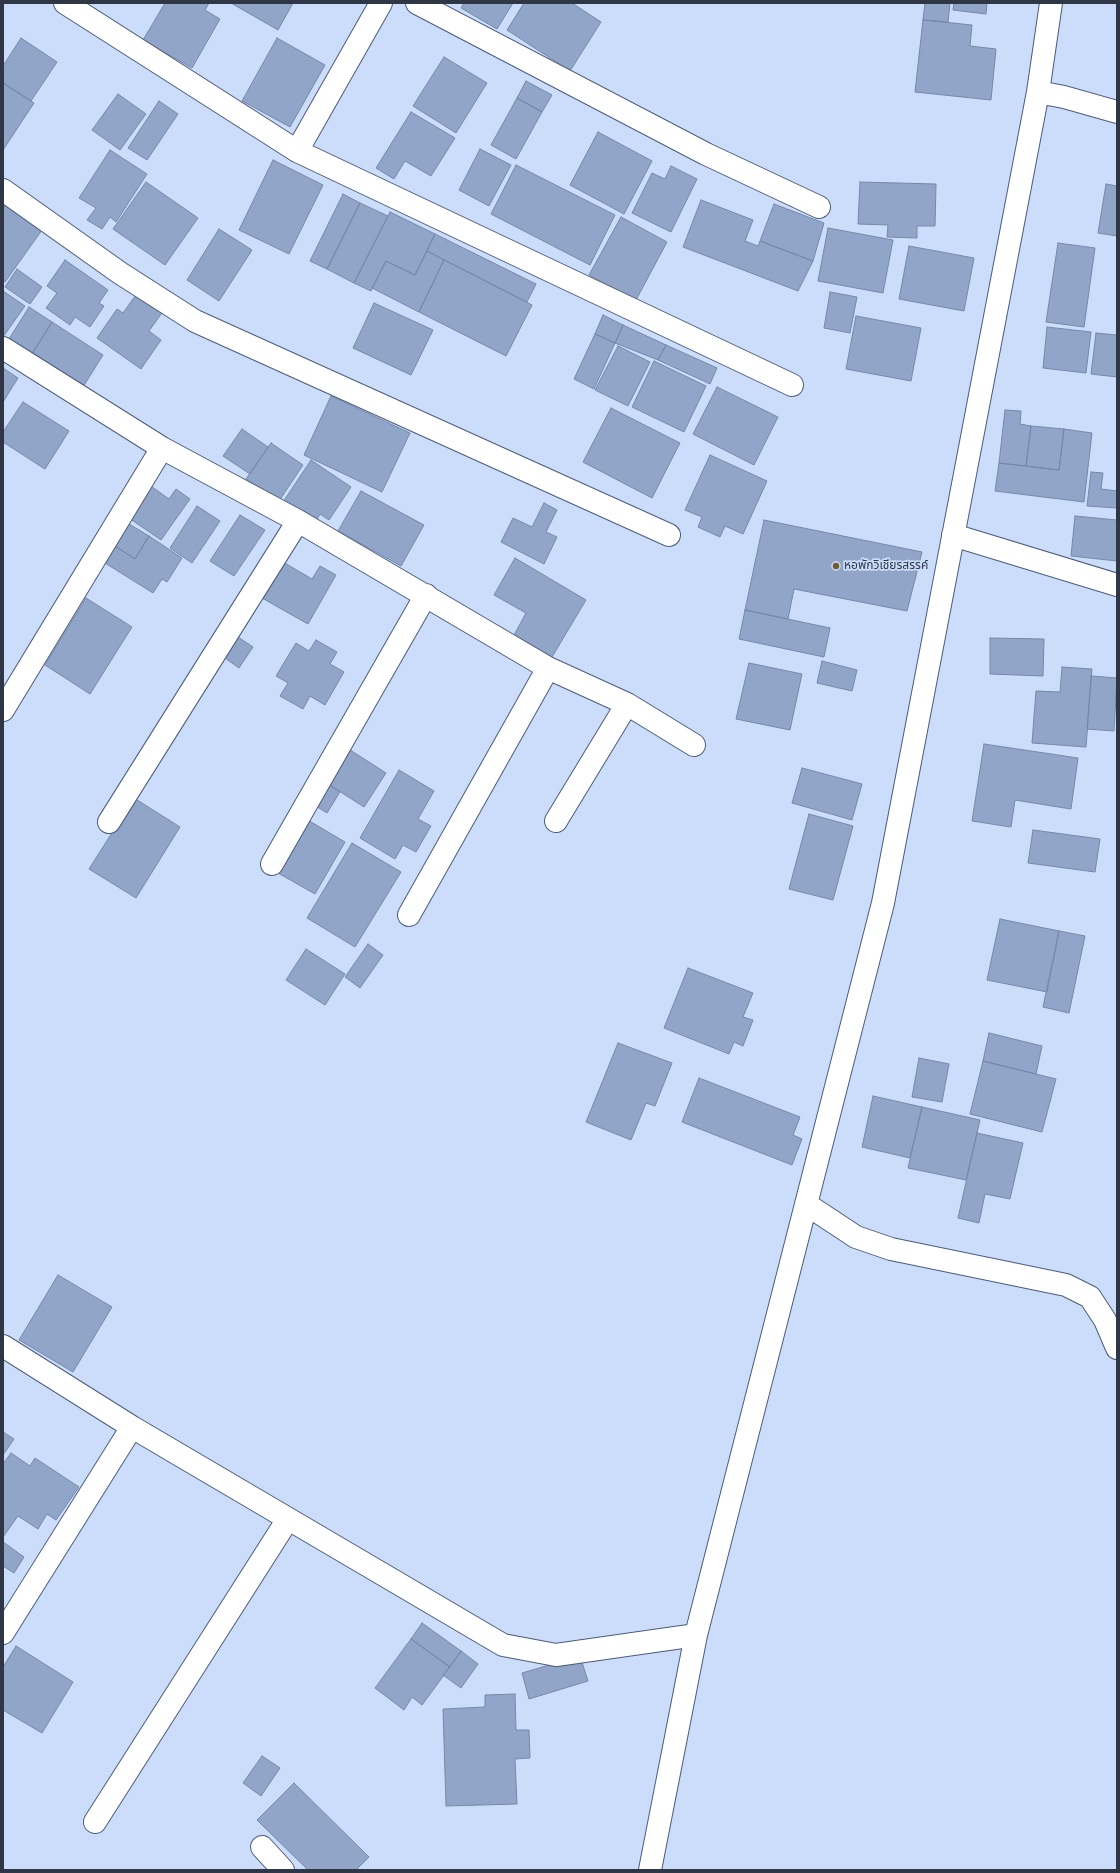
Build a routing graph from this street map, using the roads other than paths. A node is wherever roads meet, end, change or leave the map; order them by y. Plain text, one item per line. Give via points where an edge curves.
1 (65, 3) edge
2 (381, 3) edge
3 (417, 3) edge
4 (1051, 3) edge
5 (1038, 92) junction
6 (1117, 112) edge
7 (297, 151) junction
8 (3, 190) edge
9 (819, 207) dead end
10 (3, 348) edge
11 (792, 385) dead end
12 (162, 448) junction
13 (298, 521) junction
14 (669, 535) dead end
15 (953, 535) junction
16 (1117, 585) edge
17 (426, 595) junction
18 (548, 668) junction
19 (627, 704) junction
20 (3, 710) edge
21 (694, 745) dead end
22 (556, 820) dead end
23 (109, 822) dead end
24 (272, 864) dead end
25 (409, 915) dead end
26 (806, 1204) junction
27 (3, 1346) edge
28 (1117, 1348) edge
29 (132, 1427) junction
30 (288, 1519) junction
31 (3, 1633) edge
32 (696, 1635) junction
33 (95, 1822) dead end
34 (262, 1847) dead end
35 (283, 1870) edge
36 (650, 1870) edge

1 - 7 street
2 - 7 street
3 - 9 street via 706,154
4 - 5 street
5 - 6 street
5 - 15 street
7 - 11 street
8 - 14 street via 120,273 195,321
10 - 12 street
12 - 13 street
12 - 20 street
13 - 17 street
13 - 23 street
15 - 16 street
15 - 26 street via 883,903
17 - 18 street
17 - 24 street
18 - 19 street
18 - 25 street
19 - 21 street
19 - 22 street
26 - 28 street via 856,1237 891,1249 1066,1285 1090,1298 1105,1320
26 - 32 street
27 - 29 street
29 - 30 street
29 - 31 street
30 - 32 street via 503,1645 556,1655
30 - 33 street
32 - 36 street
34 - 35 street

